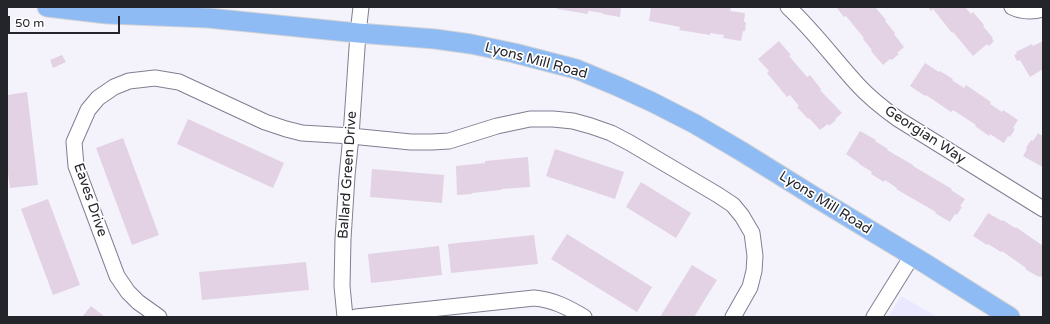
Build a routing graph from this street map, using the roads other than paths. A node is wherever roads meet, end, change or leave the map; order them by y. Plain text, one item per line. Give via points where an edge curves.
1 (47, 7) edge
2 (361, 7) edge
3 (788, 7) edge
4 (1012, 7) edge
5 (1043, 9) edge
6 (358, 33) junction
7 (351, 136) junction
8 (1043, 210) edge
9 (912, 256) junction
10 (159, 317) edge
11 (345, 317) edge
12 (356, 317) edge
13 (584, 317) edge
14 (733, 317) edge
15 (874, 317) edge
16 (1010, 317) edge

1 - 6 main road, Lyons Mill Road via 107,14 208,18
2 - 6 street, Ballard Green Drive
3 - 8 street, Georgian Way via 877,104
4 - 5 street via 1029,12
6 - 7 street, Ballard Green Drive
6 - 9 main road, Lyons Mill Road via 471,44 576,69 695,124
7 - 10 street, Eaves Drive via 302,133 286,129 179,82 155,78 129,81 98,98 88,110 74,142 76,166 118,276 128,292
7 - 11 street, Ballard Green Drive via 343,239 342,286
7 - 14 street, Eaves Drive via 411,142 449,141 530,119 573,121 611,133 718,195 733,205 742,216 752,233 754,271 750,287
9 - 15 street
9 - 16 main road, Lyons Mill Road
12 - 13 street via 534,298 562,304

